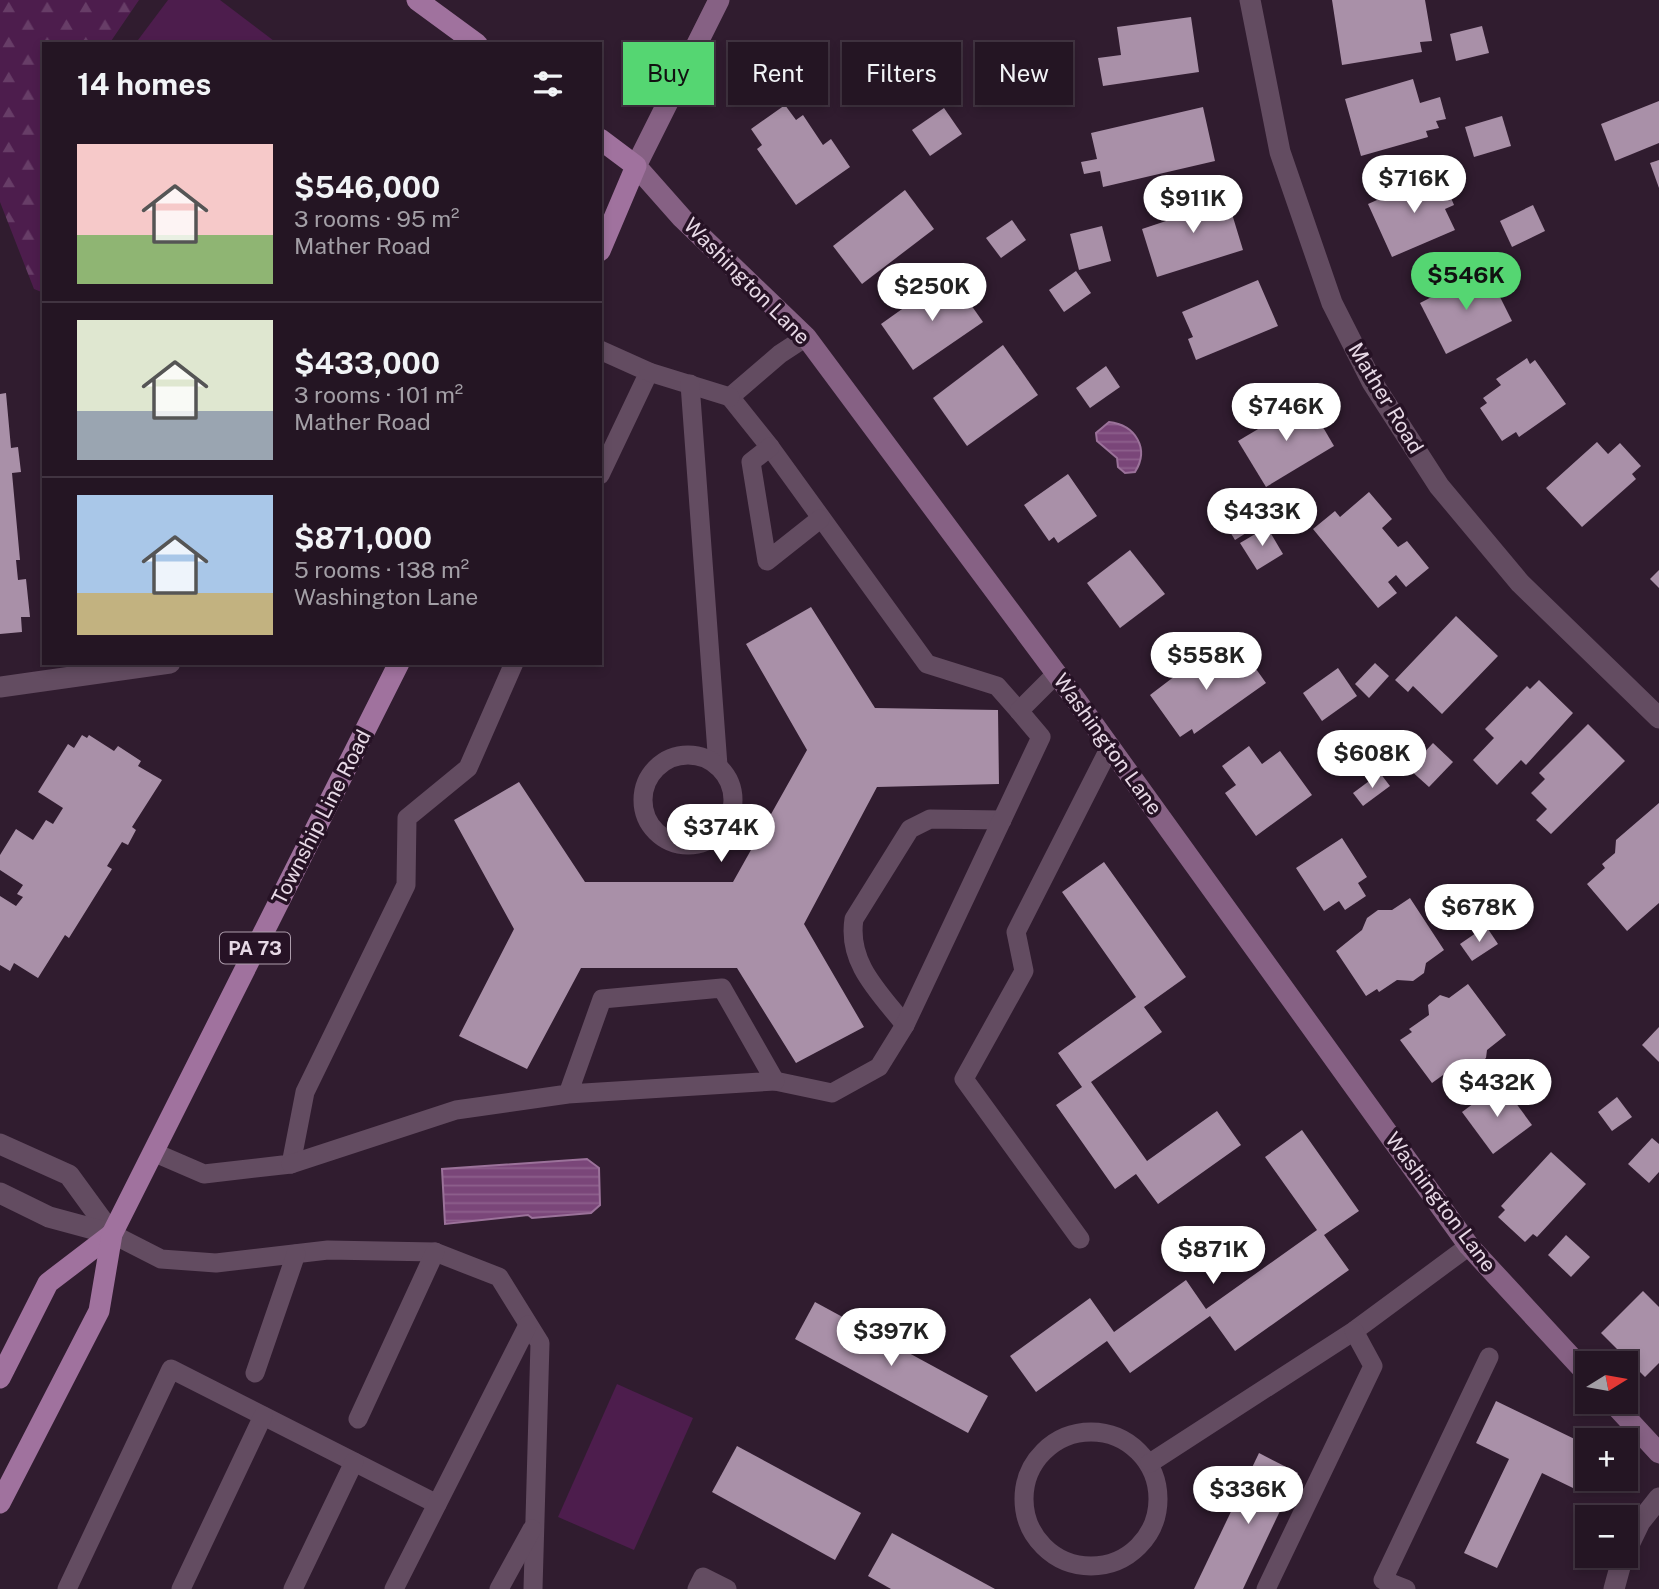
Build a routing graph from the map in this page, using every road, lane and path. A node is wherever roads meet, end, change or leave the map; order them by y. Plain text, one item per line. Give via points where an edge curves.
1 (417, 0) edge
2 (719, 0) edge
3 (1250, 0) edge
4 (474, 42) edge
5 (602, 140) edge
6 (636, 166) junction
7 (602, 246) edge
8 (806, 337) junction
9 (602, 351) edge
10 (649, 372) junction
11 (690, 384) junction
12 (730, 397) junction
13 (770, 447) junction
14 (602, 471) edge
15 (820, 519) junction
16 (156, 665) edge
17 (398, 665) edge
18 (513, 665) edge
19 (1057, 673) junction
20 (0, 687) edge
21 (1019, 712) junction
22 (1659, 718) edge
23 (1110, 747) junction
24 (718, 766) junction
25 (1002, 820) junction
26 (905, 1025) junction
27 (775, 1081) junction
28 (568, 1094) junction
29 (0, 1144) edge
30 (153, 1152) junction
31 (292, 1164) junction
32 (0, 1193) edge
33 (111, 1234) junction
34 (1080, 1239) dead end
35 (1469, 1246) junction
36 (435, 1252) junction
37 (296, 1254) junction
38 (528, 1325) junction
39 (1354, 1331) junction
40 (1489, 1357) dead end
41 (1575, 1361) edge
42 (255, 1373) dead end
43 (0, 1378) edge
44 (1623, 1414) edge
45 (263, 1416) junction
46 (358, 1419) dead end
47 (1659, 1452) edge
48 (355, 1462) junction
49 (1150, 1462) junction
50 (1659, 1498) edge
51 (0, 1503) edge
52 (437, 1504) junction
53 (534, 1524) junction
54 (1638, 1526) edge
55 (1620, 1568) edge
56 (67, 1589) edge
57 (181, 1589) edge
58 (293, 1589) edge
59 (394, 1589) edge
60 (499, 1589) edge
61 (533, 1589) edge
62 (697, 1589) edge
63 (727, 1589) edge
64 (1266, 1589) edge
65 (1406, 1589) edge
66 (1614, 1589) edge

1 - 4 main road
2 - 6 street
3 - 22 street, Mather Road via 1284,163 1332,303 1372,383 1439,486 1520,583
5 - 6 main road, Washington Lane
6 - 7 main road
6 - 8 street, Washington Lane via 682,218
8 - 12 lane
8 - 19 street, Washington Lane
9 - 10 lane
10 - 11 lane
10 - 14 lane
11 - 12 lane
11 - 24 lane
12 - 13 lane
13 - 15 lane
13 - 15 lane via 751,462 767,561
15 - 21 lane via 927,664 997,686
16 - 20 street
17 - 30 main road, Township Line Road / PA 73
18 - 31 lane via 468,768 407,818 406,885 305,1092
19 - 21 lane
19 - 23 street, Washington Lane
21 - 25 lane via 1041,737
23 - 34 lane via 1016,932 1024,971 964,1079
23 - 35 street, Washington Lane
24 - 24 lane via 691,755 662,763 645,787 646,816 653,829 678,844 706,842 719,834 728,822 733,800 728,778
25 - 26 lane
25 - 26 lane via 930,819 910,829 854,919 851,935 859,967
26 - 27 lane via 879,1068 832,1093
27 - 28 lane
27 - 28 lane via 722,988 602,999
28 - 31 lane via 456,1110
29 - 33 street via 69,1175
30 - 31 lane via 204,1174
30 - 33 main road, Township Line Road / PA 73
32 - 33 street via 49,1217
33 - 37 lane via 161,1259 216,1263
33 - 43 main road, Township Line Road / PA 73 via 48,1283
33 - 51 main road, Township Line Road / PA 73 via 99,1311
35 - 39 lane
35 - 41 street, Washington Lane
36 - 37 lane via 328,1250
36 - 38 lane via 499,1277
36 - 46 lane
37 - 42 lane
38 - 52 lane
38 - 53 lane via 540,1343
39 - 49 lane
39 - 64 lane via 1373,1366
40 - 65 lane via 1383,1580
44 - 47 street
45 - 48 lane
45 - 56 lane via 171,1369
45 - 57 lane
48 - 52 lane
48 - 58 lane
49 - 49 lane via 1130,1445 1099,1432 1082,1432 1050,1445 1028,1475 1023,1496 1034,1536 1048,1552 1067,1562 1087,1566 1124,1558 1139,1546 1156,1513
50 - 54 street
52 - 59 lane
53 - 60 lane
53 - 61 lane
55 - 66 street
62 - 63 lane via 704,1577

